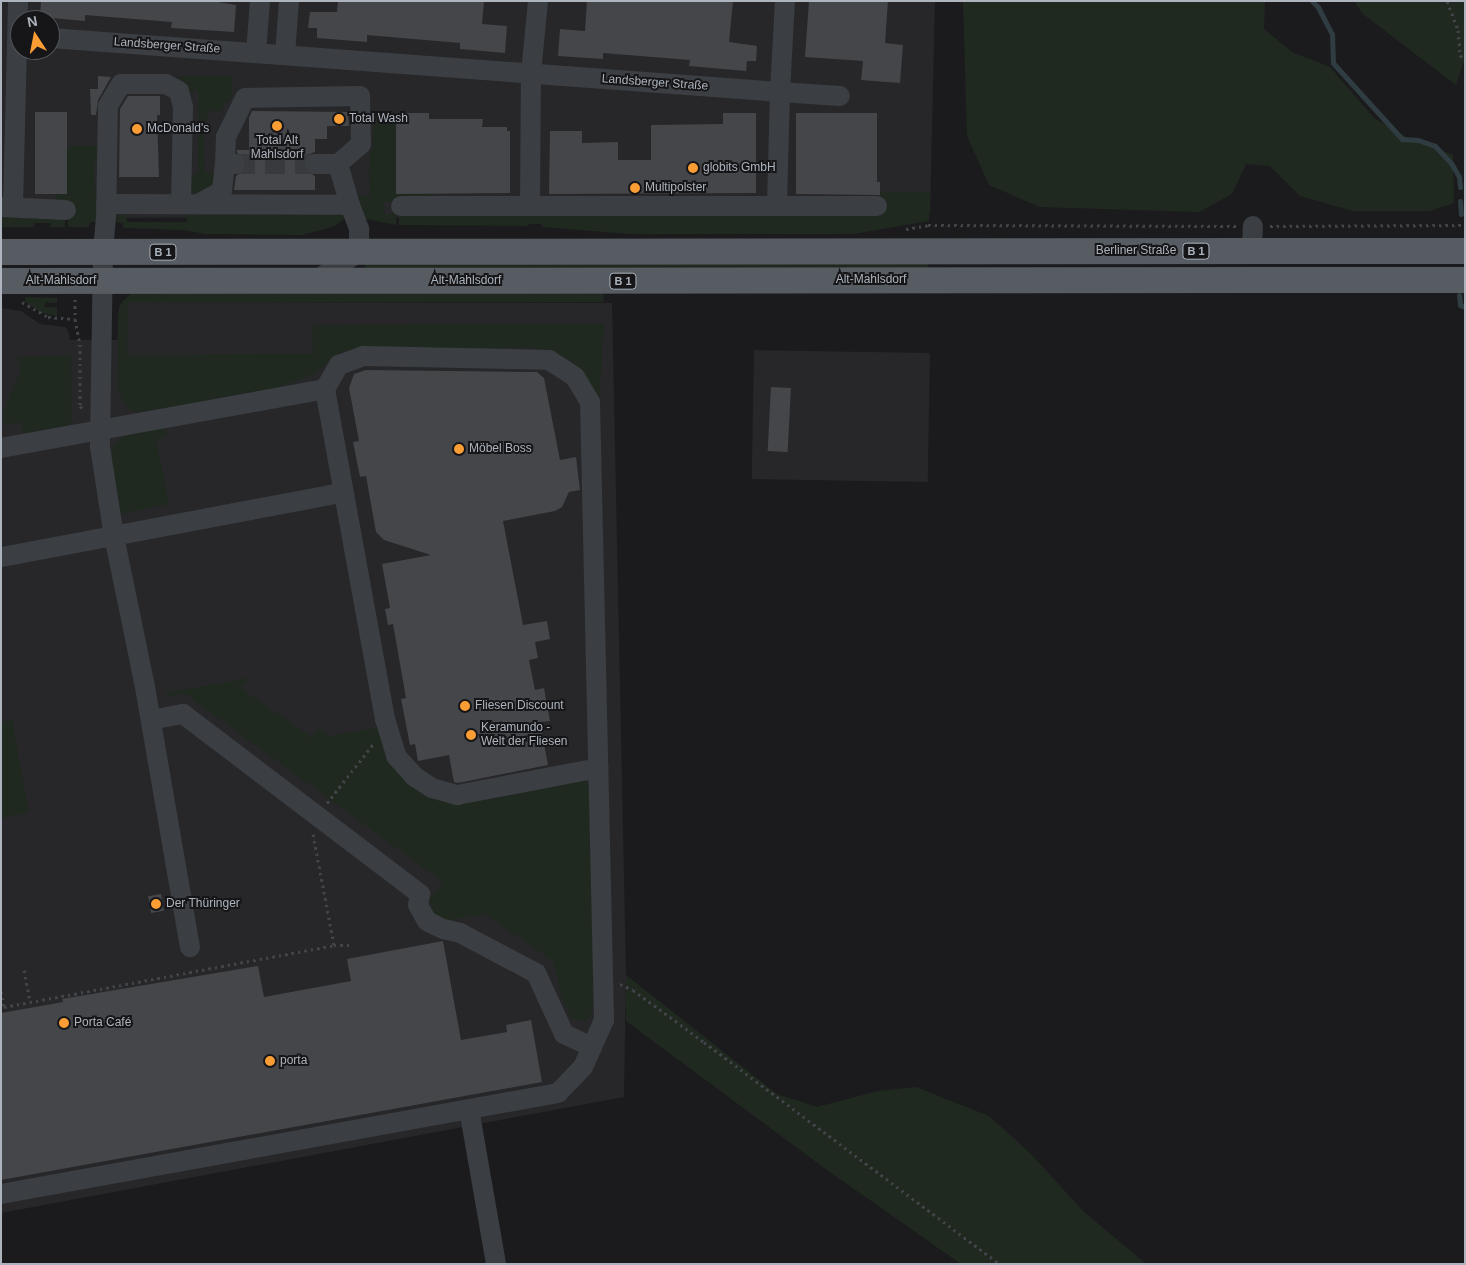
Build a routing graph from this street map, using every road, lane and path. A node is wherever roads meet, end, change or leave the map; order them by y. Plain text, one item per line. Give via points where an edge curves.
1 (260, 1) edge
2 (289, 1) edge
3 (538, 1) edge
4 (785, 1) edge
5 (1448, 1) edge
6 (60, 39) edge
7 (256, 53) junction
8 (285, 55) junction
9 (11, 60) edge
10 (1465, 60) edge
11 (531, 74) junction
12 (780, 92) junction
13 (840, 96) dead end
14 (316, 164) tunnel mouth
15 (338, 164) junction
16 (106, 204) junction
17 (190, 204) junction
18 (350, 205) junction
19 (530, 205) junction
20 (777, 205) junction
21 (401, 206) dead end
22 (877, 206) dead end
23 (7, 207) edge
24 (66, 210) dead end
25 (1465, 225) edge
26 (1253, 226) junction
27 (899, 230) dead end
28 (1252, 251) junction
29 (1465, 251) edge
30 (1, 252) edge
31 (102, 252) junction
32 (359, 252) junction
33 (1465, 280) edge
34 (102, 281) junction
35 (315, 281) junction
36 (9, 291) edge
37 (75, 304) dead end
38 (75, 319) junction
39 (325, 389) junction
40 (82, 407) dead end
41 (102, 430) junction
42 (1, 448) edge
43 (342, 493) junction
44 (114, 536) junction
45 (2, 557) edge
46 (151, 720) junction
47 (598, 768) junction
48 (353, 945) dead end
49 (190, 948) dead end
50 (24, 970) dead end
51 (603, 981) junction
52 (1, 991) edge
53 (30, 1002) junction
54 (592, 1047) junction
55 (469, 1109) junction
56 (1, 1194) edge
57 (496, 1264) edge
58 (1000, 1264) edge

1 - 7 lane
2 - 8 lane
3 - 11 lane
4 - 12 lane
5 - 10 path via 1458,30 1460,54
6 - 7 lane, Landsberger Straße
7 - 8 lane, Landsberger Straße
8 - 11 lane, Landsberger Straße
9 - 23 lane
11 - 12 lane, Landsberger Straße
11 - 19 lane
12 - 13 lane, Landsberger Straße
12 - 20 lane
14 - 15 lane
15 - 17 lane via 361,144 360,96 245,98 226,137 230,164 222,191
15 - 18 lane
16 - 17 lane
16 - 17 lane via 108,106 121,84 166,84 179,91 183,107
16 - 31 lane
17 - 18 lane
18 - 32 lane via 359,229
19 - 20 lane
19 - 21 lane
20 - 22 lane
23 - 24 lane
25 - 26 path
26 - 27 path via 928,226
26 - 28 lane
28 - 29 main road, Berliner Straße / B 1
28 - 32 main road, Berliner Straße / B 1
30 - 31 main road, B 1
31 - 32 main road, B 1
31 - 34 lane
32 - 35 lane
33 - 35 main road, Alt-Mahlsdorf / B 1
34 - 35 main road, Alt-Mahlsdorf / B 1
34 - 36 main road, Alt-Mahlsdorf / B 1
34 - 41 lane
36 - 38 path via 48,318
37 - 38 path
38 - 40 path via 80,344
39 - 41 lane
39 - 43 lane
39 - 47 lane via 338,365 364,356 549,360 575,377 590,402
41 - 42 lane
41 - 44 lane via 100,448
43 - 44 lane
43 - 47 lane via 385,719 396,756 415,777 432,788 457,795
44 - 45 lane
44 - 46 lane
46 - 49 lane
46 - 54 lane via 183,714 420,894 418,905 427,921 536,973 564,1034
47 - 51 lane
48 - 53 path via 334,945
50 - 53 path
51 - 54 lane via 604,1020
51 - 58 path via 633,990
52 - 53 path via 4,1007
54 - 55 lane via 583,1067 558,1093
55 - 56 lane
55 - 57 lane

